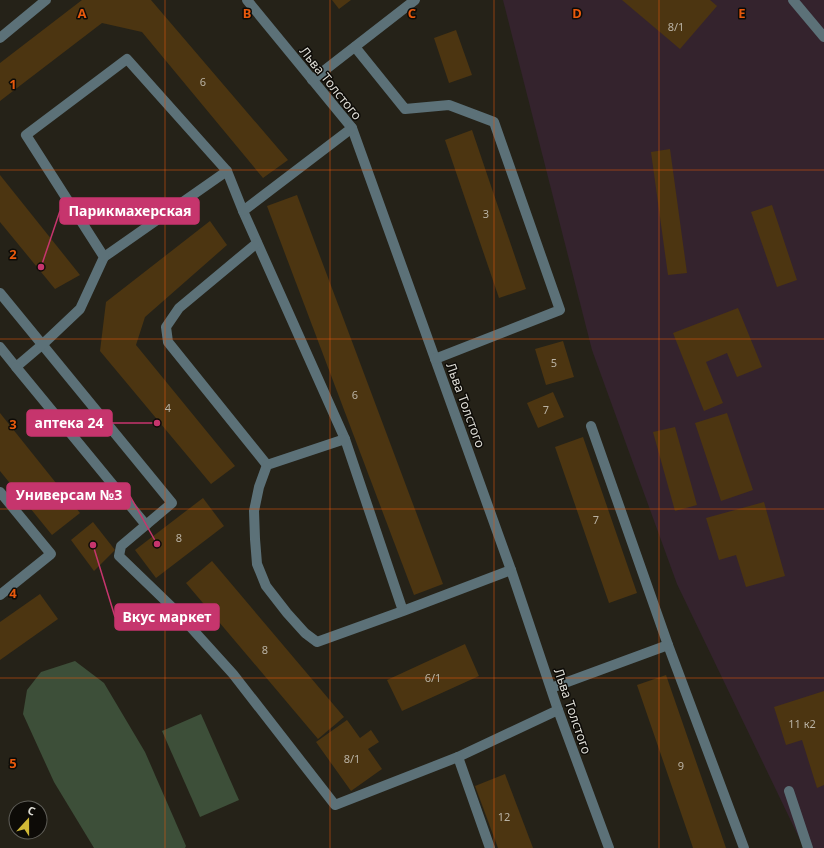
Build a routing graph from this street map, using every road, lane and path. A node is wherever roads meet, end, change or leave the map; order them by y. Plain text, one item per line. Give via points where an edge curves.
1 (46, 0) edge
2 (247, 0) edge
3 (415, 0) edge
4 (793, 0) edge
5 (824, 37) edge
6 (0, 38) edge
7 (355, 47) junction
8 (312, 80) junction
9 (352, 128) junction
10 (227, 171) junction
11 (243, 211) junction
12 (257, 243) junction
13 (104, 257) junction
14 (0, 293) edge
15 (43, 344) junction
16 (0, 347) edge
17 (435, 359) junction
18 (16, 367) junction
19 (591, 426) dead end
20 (345, 439) junction
21 (267, 465) junction
22 (0, 492) edge
23 (146, 525) junction
24 (511, 570) junction
25 (0, 595) edge
26 (402, 611) junction
27 (668, 645) junction
28 (551, 688) junction
29 (558, 710) junction
30 (458, 757) junction
31 (788, 791) dead end
32 (490, 848) edge
33 (609, 848) edge
34 (744, 848) edge
35 (808, 848) edge

1 - 6 street
2 - 8 street, Льва Толстого
3 - 7 street
4 - 5 street
7 - 8 street
7 - 17 street via 405,109 449,105 494,122 560,310
8 - 9 street, Льва Толстого
9 - 11 street
9 - 17 street, Льва Толстого
10 - 11 street
10 - 13 street
10 - 13 street via 127,59 26,135
11 - 12 street
12 - 20 street
12 - 21 street via 179,308 166,327 168,342
13 - 15 street via 80,309
14 - 15 street
15 - 18 street
15 - 23 street via 172,503
16 - 18 street
17 - 24 street, Льва Толстого
18 - 23 street
19 - 27 street
20 - 21 street
20 - 26 street
21 - 26 street via 254,511 257,564 266,586 305,633 317,642
22 - 25 street via 51,554
23 - 30 street via 121,546 119,556 176,611 233,674 335,805
24 - 26 street
24 - 28 street, Льва Толстого
27 - 28 street
27 - 34 street
28 - 29 street, Льва Толстого
29 - 30 street
29 - 33 street, Льва Толстого
30 - 32 street
31 - 35 street

